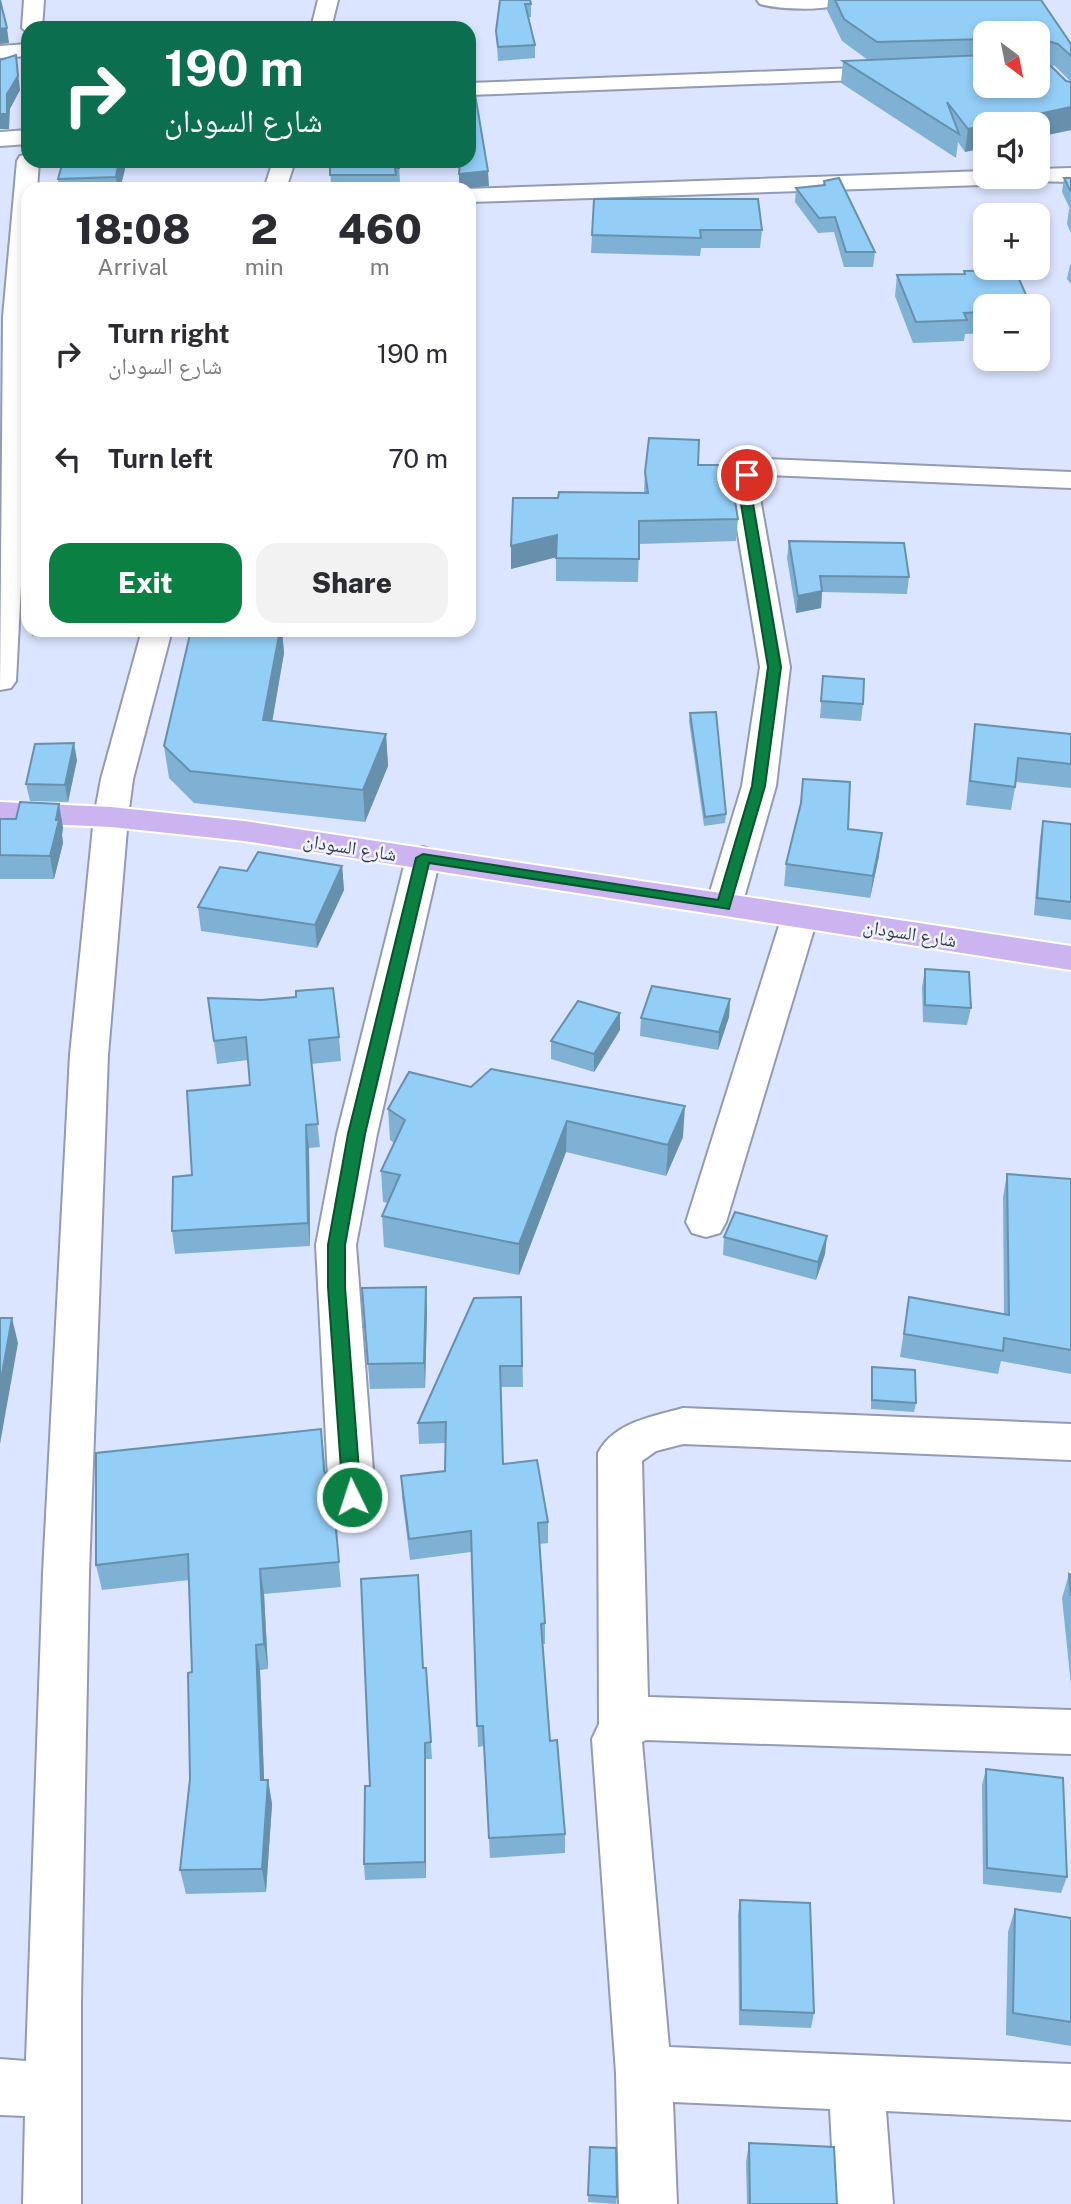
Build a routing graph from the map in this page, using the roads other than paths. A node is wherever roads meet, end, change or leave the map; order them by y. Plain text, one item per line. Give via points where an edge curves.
1 (34, 0) edge
2 (328, 0) edge
3 (767, 0) edge
4 (835, 0) edge
5 (32, 21) edge
6 (323, 21) edge
7 (21, 50) edge
8 (0, 52) edge
9 (973, 69) edge
10 (476, 89) edge
11 (21, 138) edge
12 (0, 139) edge
13 (27, 170) edge
14 (1071, 175) edge
15 (1050, 176) edge
16 (973, 178) edge
17 (0, 181) edge
18 (476, 195) edge
19 (21, 216) edge
20 (8, 317) edge
21 (15, 407) edge
22 (1071, 480) edge
23 (155, 637) edge
24 (0, 681) edge
25 (0, 811) edge
26 (111, 817) junction
27 (423, 858) junction
28 (724, 905) junction
29 (800, 916) junction
30 (1071, 958) edge
31 (706, 1222) dead end
32 (1071, 1442) edge
33 (352, 1497) dead end
34 (624, 1727) junction
35 (1071, 1732) edge
36 (644, 2073) junction
37 (856, 2082) junction
38 (0, 2087) edge
39 (53, 2090) junction
40 (1071, 2092) edge
41 (52, 2204) edge
42 (648, 2204) edge
43 (864, 2204) edge

1 - 5 street
2 - 6 street
3 - 4 street
7 - 8 street
9 - 10 street
11 - 12 street
13 - 17 street
14 - 15 street
16 - 18 street
19 - 20 street
20 - 21 street
21 - 24 street
22 - 28 street via 766,467 747,475 743,480 775,667 759,786
23 - 26 street
25 - 26 main road, شارع السودان
26 - 27 main road, شارع السودان
26 - 39 street via 89,1055 66,1573
27 - 28 main road, شارع السودان
27 - 33 street via 356,1134 336,1245
28 - 29 main road, شارع السودان
29 - 30 main road, شارع السودان
29 - 31 street
32 - 34 street via 683,1426 642,1438 620,1453
34 - 35 street via 639,1718
34 - 36 street via 617,1739
36 - 37 street
36 - 42 street
37 - 40 street
37 - 43 street
38 - 39 street
39 - 41 street

